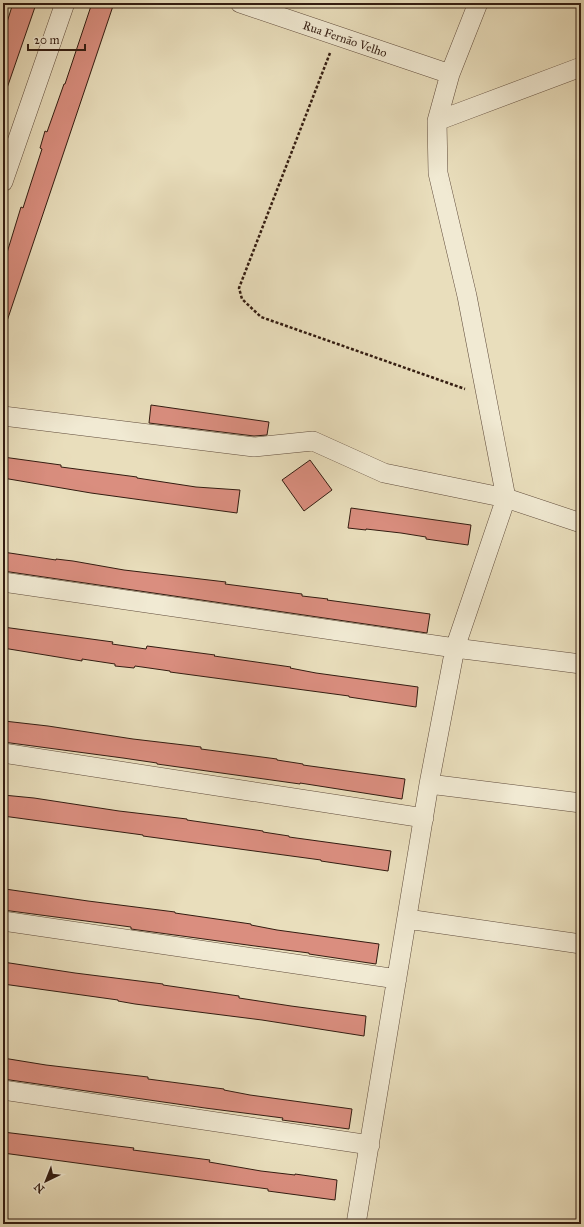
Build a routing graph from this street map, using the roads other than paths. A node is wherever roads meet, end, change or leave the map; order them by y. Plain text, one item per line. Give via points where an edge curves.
1 (65, 3) edge
2 (240, 3) edge
3 (478, 3) edge
4 (581, 67) edge
5 (450, 74) junction
6 (437, 121) junction
7 (3, 182) edge
8 (3, 416) edge
9 (506, 498) junction
10 (581, 522) edge
11 (3, 582) edge
12 (455, 648) junction
13 (581, 664) edge
14 (3, 753) edge
15 (429, 784) junction
16 (581, 804) edge
17 (424, 818) junction
18 (407, 919) junction
19 (3, 921) edge
20 (581, 944) edge
21 (397, 979) junction
22 (3, 1090) edge
23 (370, 1145) junction
24 (356, 1224) edge

1 - 7 street
2 - 5 street, Rua Fernão Velho
3 - 5 street
4 - 6 street
5 - 6 street
6 - 9 street via 438,173 467,296
8 - 9 street via 254,447 313,441 384,473
9 - 10 street
9 - 12 street
11 - 12 street
12 - 13 street
12 - 15 street
14 - 17 street
15 - 16 street
15 - 17 street
17 - 18 street
18 - 20 street
18 - 21 street
19 - 21 street
21 - 23 street
22 - 23 street
23 - 24 street

